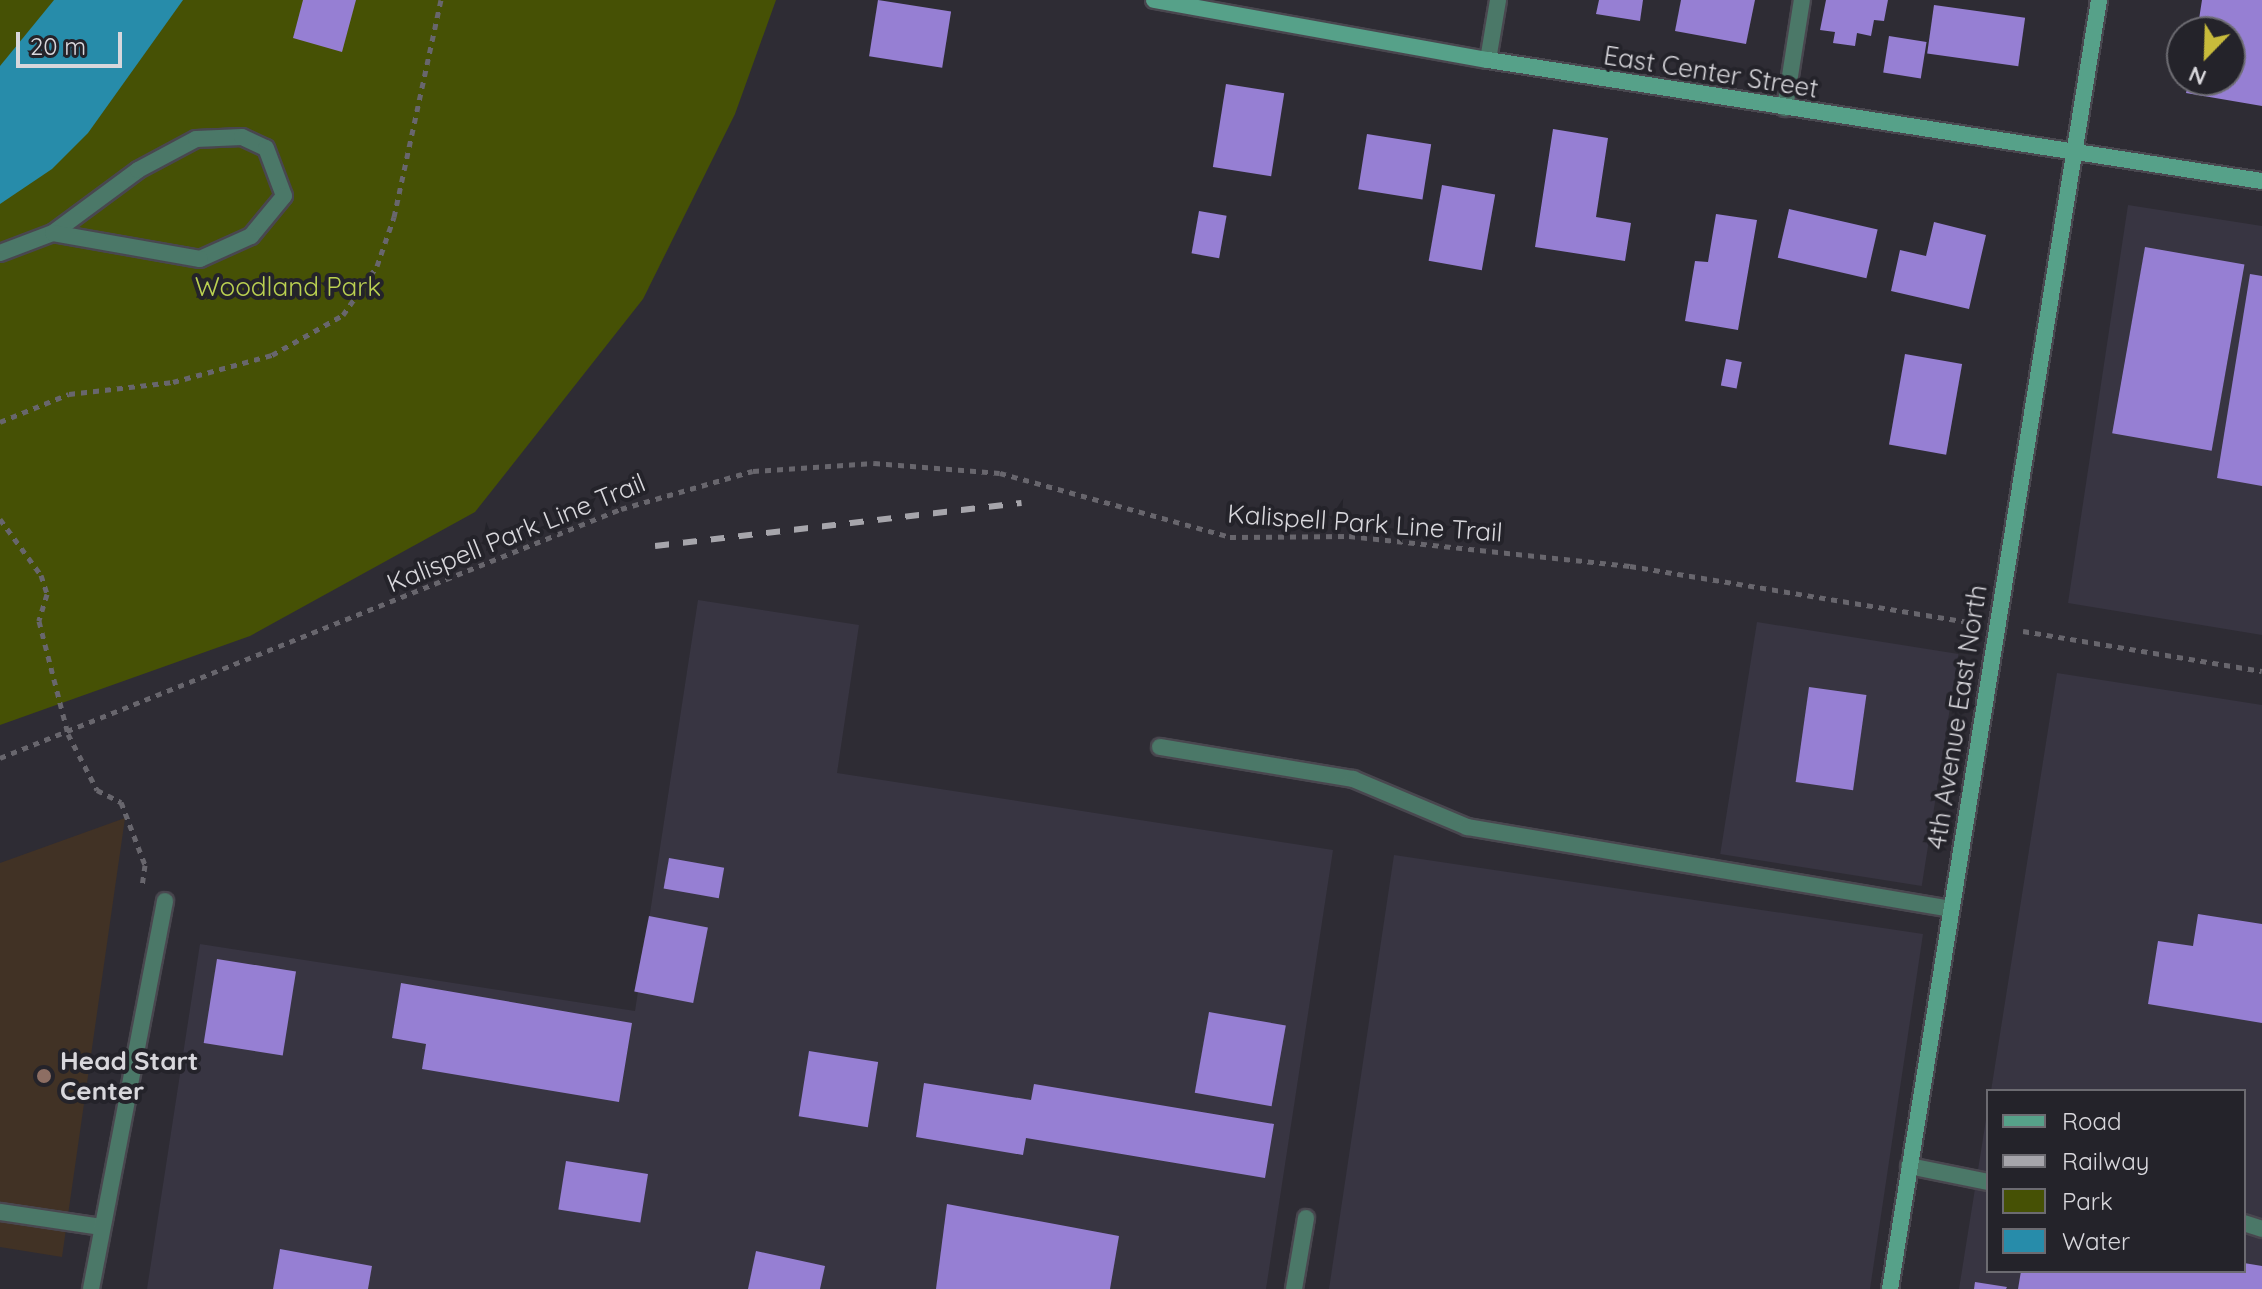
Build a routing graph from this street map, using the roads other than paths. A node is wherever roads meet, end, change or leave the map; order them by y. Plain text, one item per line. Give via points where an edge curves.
1 (1154, 0) edge
2 (1498, 0) edge
3 (1802, 0) edge
4 (2099, 0) edge
5 (1204, 4) edge
6 (1488, 60) junction
7 (1785, 108) junction
8 (2073, 154) junction
9 (2262, 181) edge
10 (53, 233) junction
11 (0, 253) edge
12 (1160, 747) dead end
13 (165, 901) dead end
14 (1950, 909) junction
15 (1909, 1166) junction
16 (1986, 1182) edge
17 (0, 1212) edge
18 (1306, 1218) dead end
19 (102, 1227) junction
20 (91, 1289) edge
21 (1294, 1289) edge
22 (1890, 1289) edge

1 - 5 street, East Center Street
2 - 6 street
3 - 7 street
4 - 8 street, 4th Avenue East North
5 - 6 street, East Center Street
6 - 7 street, East Center Street
7 - 8 street, East Center Street
8 - 9 street, East Center Street
8 - 14 street, 4th Avenue East North
10 - 10 street via 200,259 251,236 284,196 266,148 242,137 196,139 138,170
10 - 11 street
12 - 14 street via 1353,779 1467,827
13 - 19 street
14 - 15 street, 4th Avenue East North
15 - 16 street
15 - 22 street, 4th Avenue East North
17 - 19 street
18 - 21 street
19 - 20 street

